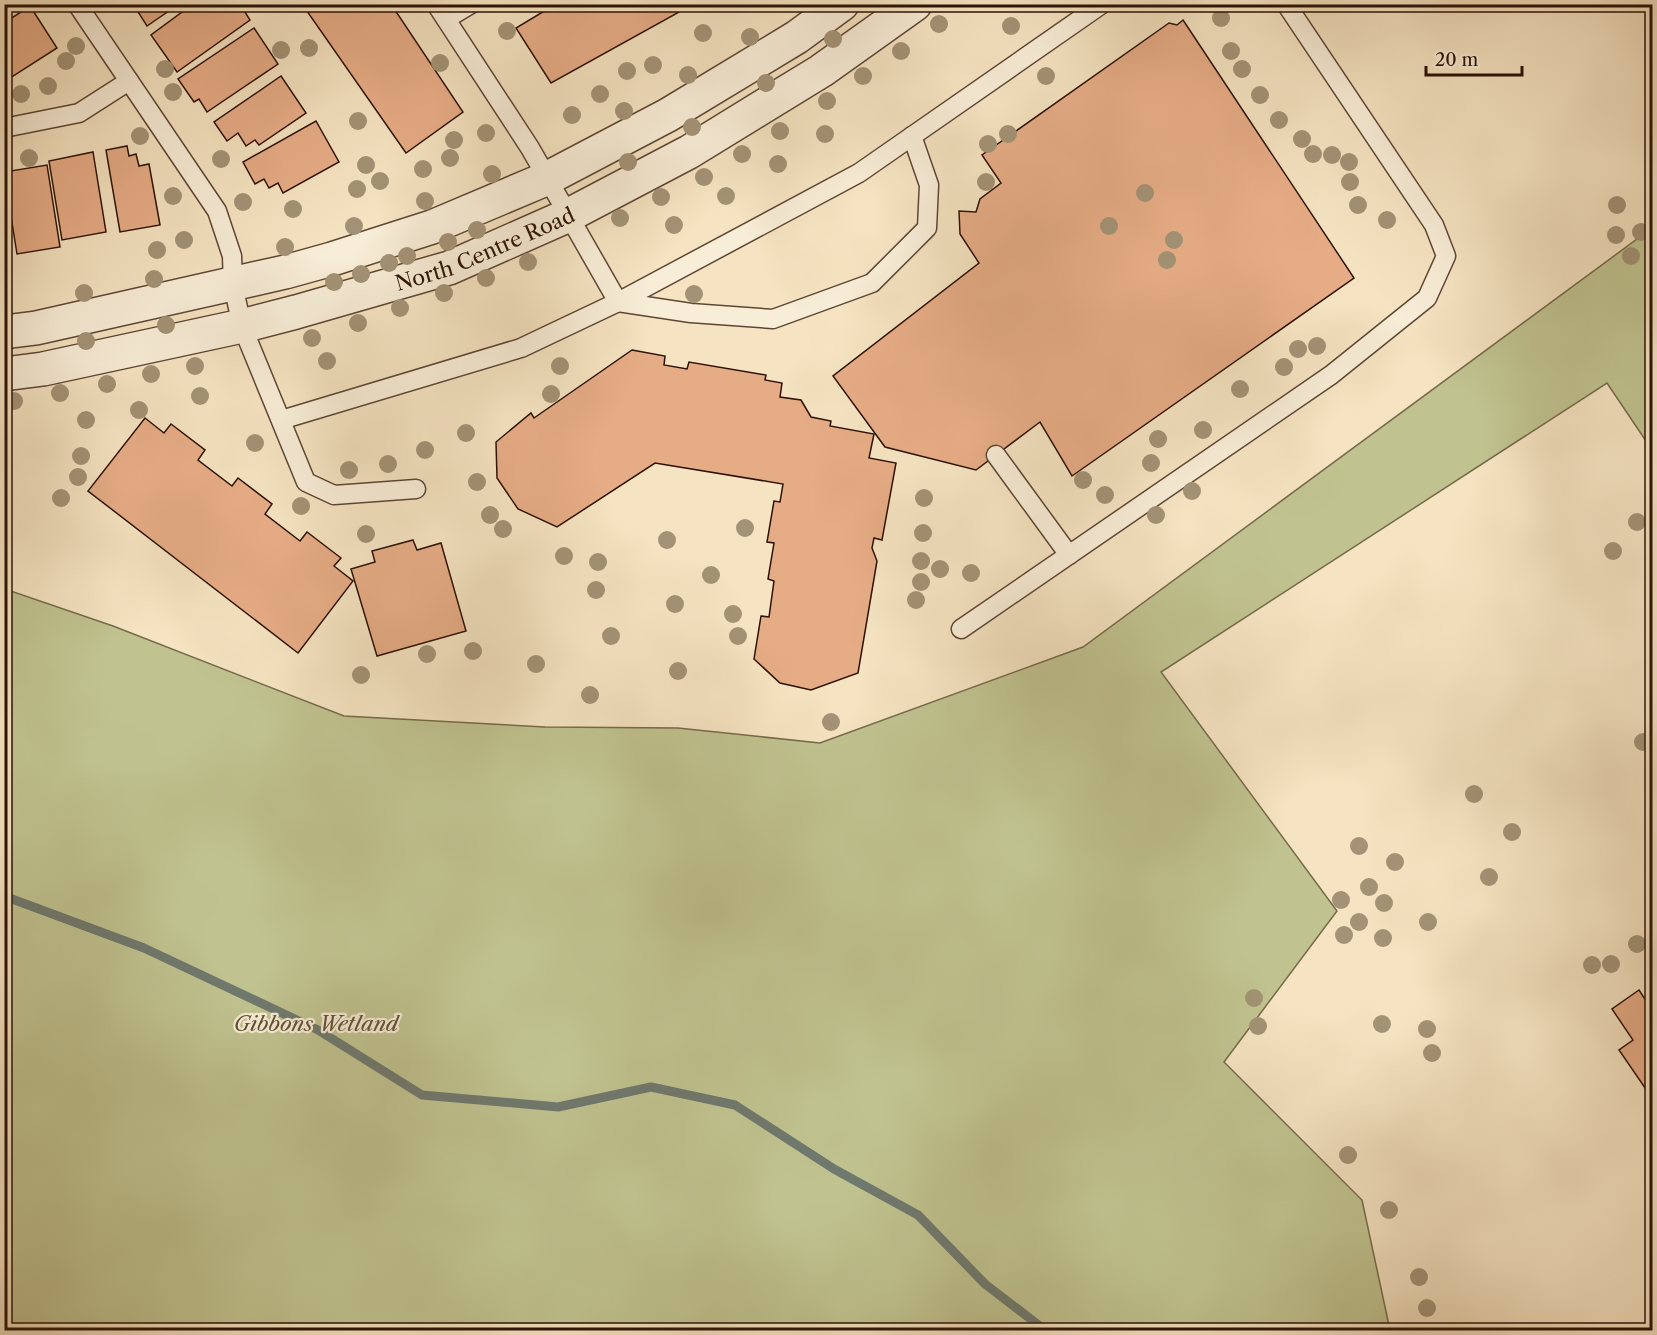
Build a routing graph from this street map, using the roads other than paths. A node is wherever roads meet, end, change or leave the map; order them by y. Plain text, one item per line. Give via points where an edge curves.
1 (77, 4) edge
2 (471, 4) edge
3 (842, 4) edge
4 (915, 4) edge
5 (1102, 4) edge
6 (1286, 4) edge
7 (441, 11) edge
8 (129, 81) junction
9 (4, 128) edge
10 (912, 136) junction
11 (548, 178) junction
12 (569, 215) junction
13 (233, 285) junction
14 (618, 302) junction
15 (242, 326) junction
16 (4, 332) edge
17 (4, 374) edge
18 (281, 420) junction
19 (996, 455) dead end
20 (416, 489) dead end
21 (1069, 555) junction
22 (961, 629) dead end

1 - 8 lane
2 - 7 lane
3 - 11 street, North Centre Road via 796,37 668,115
4 - 12 street, North Centre Road via 820,71 700,145
5 - 10 lane
6 - 21 lane via 1434,225 1446,256 1427,297 1331,375
7 - 11 lane
8 - 9 lane via 79,113
8 - 13 lane via 217,211 232,256
10 - 14 lane via 859,173
10 - 14 lane via 929,185 927,228 872,283 773,319
11 - 12 lane
11 - 13 street, North Centre Road via 432,227
12 - 14 lane
12 - 15 street, North Centre Road via 449,268
13 - 15 lane
13 - 16 street, North Centre Road
14 - 18 lane via 521,348
15 - 17 street, North Centre Road
15 - 18 lane
18 - 20 lane via 306,482 334,495
19 - 21 lane
21 - 22 lane

